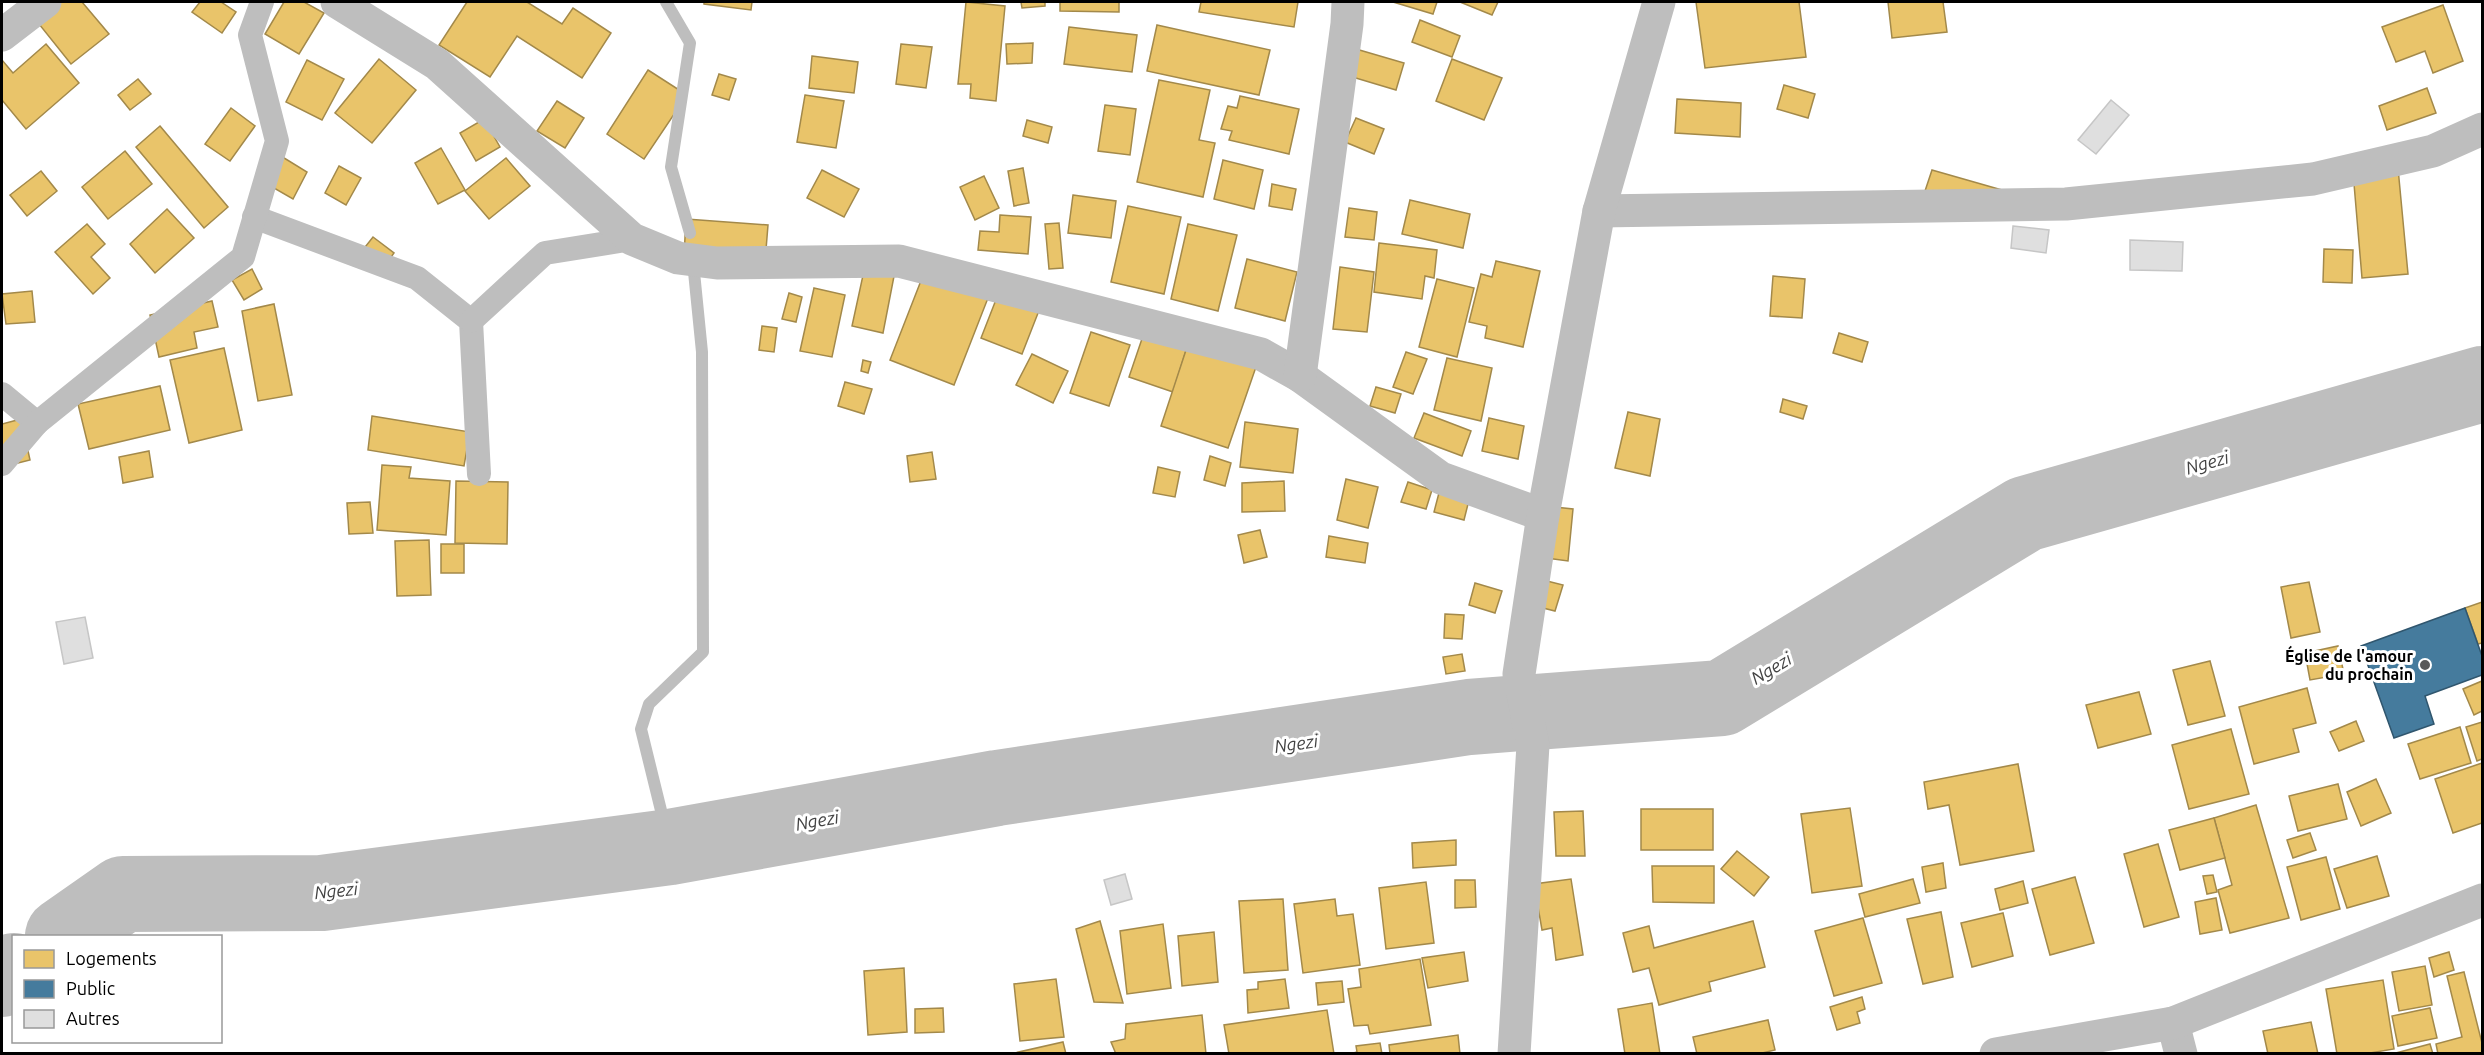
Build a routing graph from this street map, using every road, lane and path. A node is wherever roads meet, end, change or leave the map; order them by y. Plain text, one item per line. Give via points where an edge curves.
1 (45, 2) edge
2 (262, 2) edge
3 (337, 2) edge
4 (1348, 2) edge
5 (1659, 2) edge
6 (2, 35) edge
7 (2482, 129) edge
8 (1599, 211) junction
9 (254, 217) junction
10 (632, 239) junction
11 (471, 321) junction
12 (1300, 376) junction
13 (2, 394) edge
14 (37, 423) junction
15 (2, 464) edge
16 (479, 474) dead end
17 (1543, 515) junction
18 (2482, 900) edge
19 (2177, 1038) edge
20 (1514, 1053) edge
21 (1996, 1053) edge

1 - 6 street
2 - 9 lane via 250,35 277,141
3 - 10 street via 437,64
4 - 12 street
5 - 8 street
7 - 8 street via 2433,151 2313,179 2066,204
8 - 17 street
9 - 11 lane via 417,278
9 - 14 lane via 243,257
10 - 11 lane via 545,253
10 - 12 street via 678,258 717,263 899,261 1261,354
11 - 16 lane
12 - 17 street via 1442,478
13 - 14 lane
14 - 15 lane
17 - 20 street via 1519,674 1533,745
18 - 19 street
19 - 21 street

